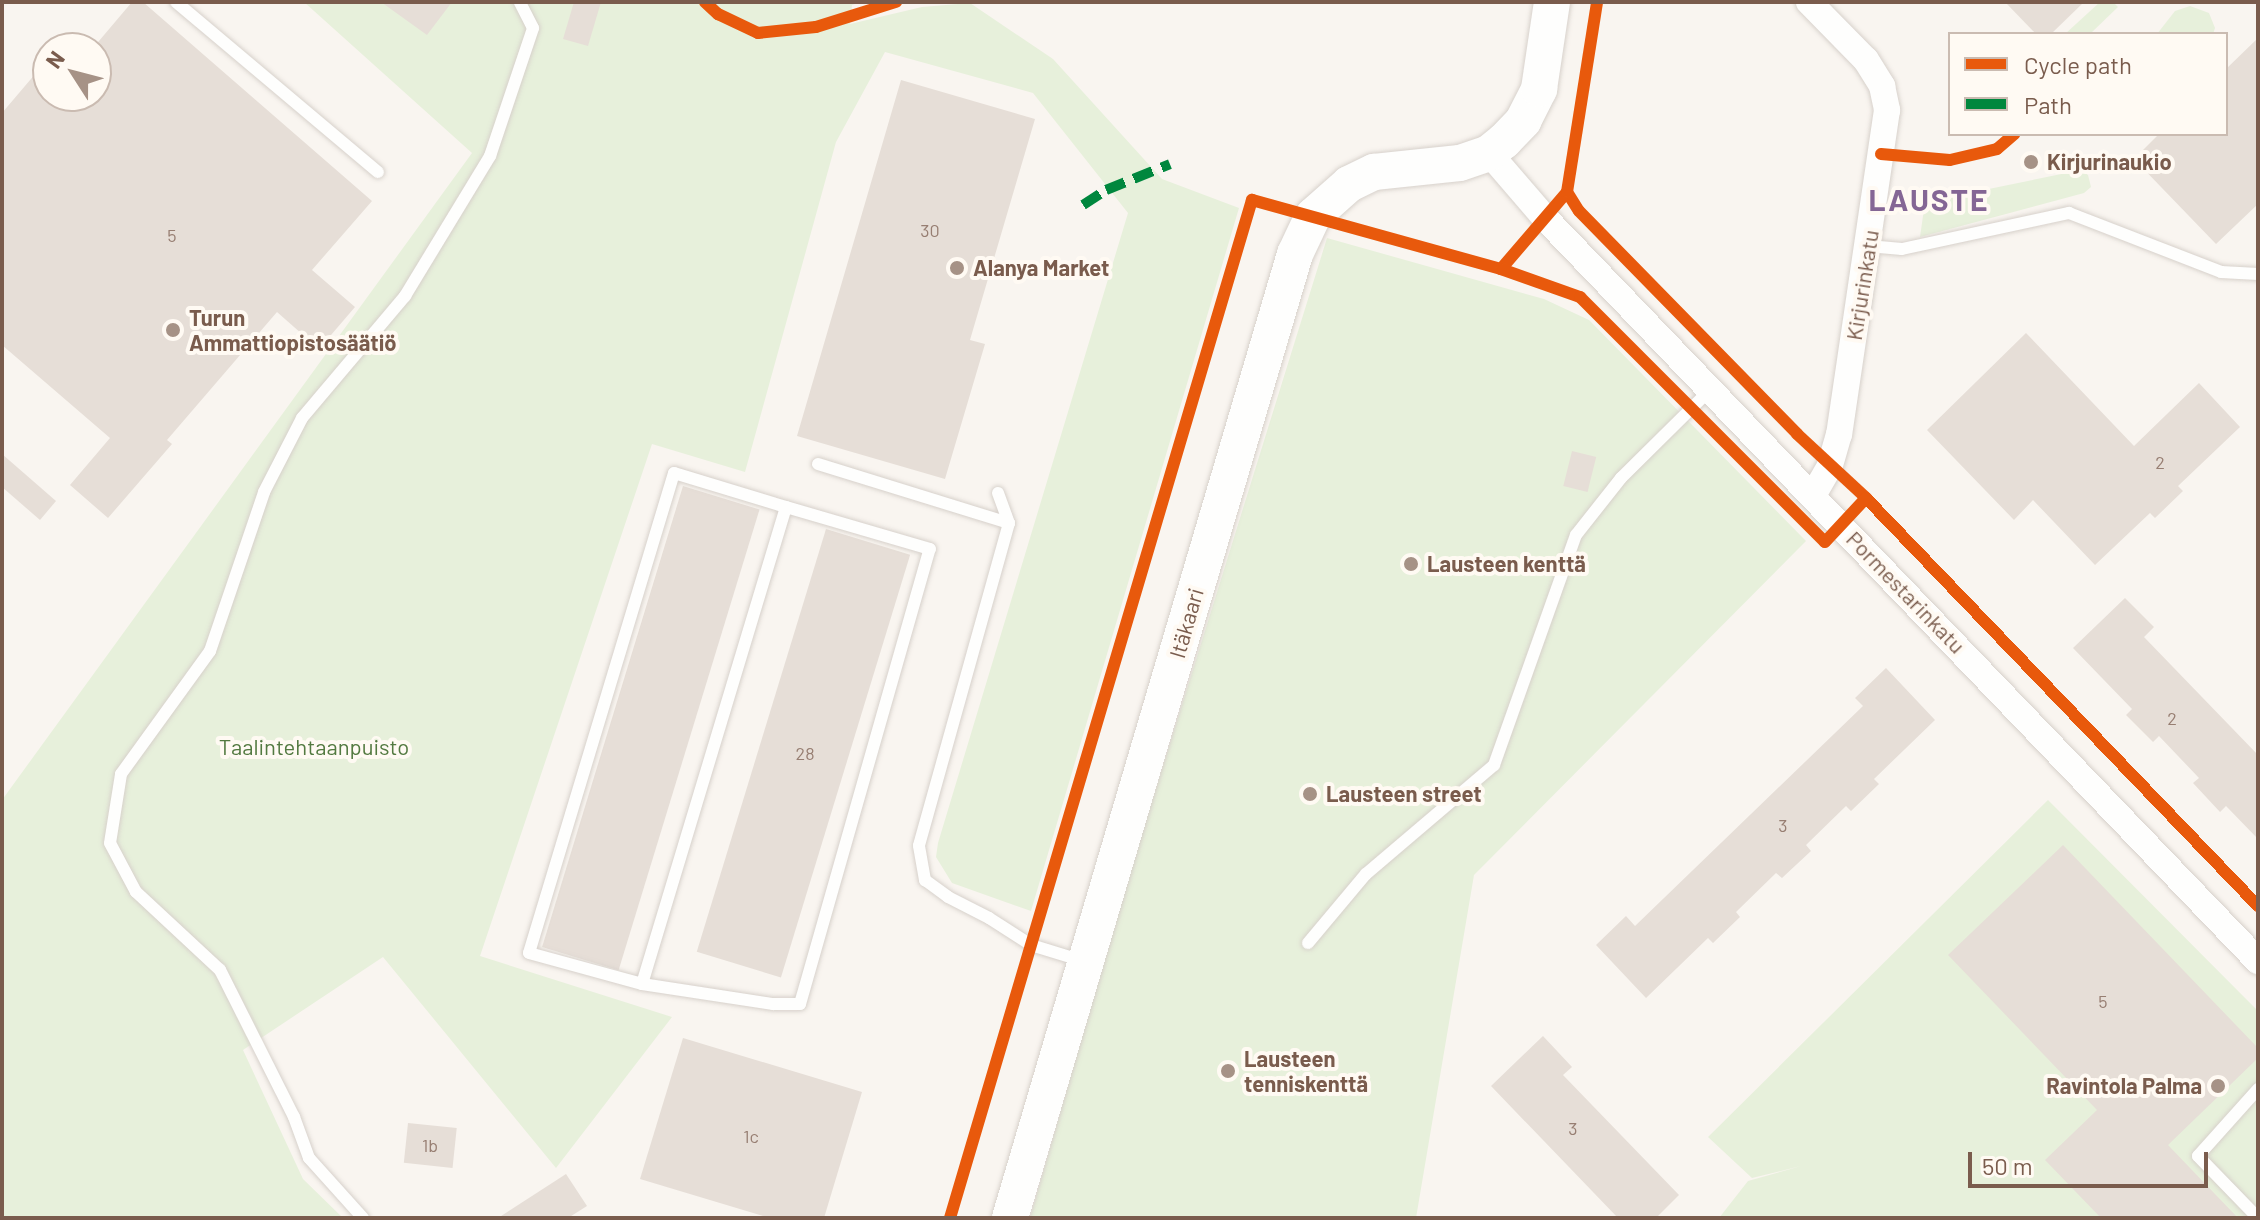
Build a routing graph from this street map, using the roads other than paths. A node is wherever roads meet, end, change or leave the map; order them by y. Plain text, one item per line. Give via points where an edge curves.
1 (176, 2) edge
2 (520, 2) edge
3 (1552, 2) edge
4 (1809, 2) edge
5 (1489, 153) junction
6 (378, 172) dead end
7 (1868, 246) junction
8 (2258, 274) edge
9 (1712, 388) junction
10 (818, 464) dead end
11 (998, 493) dead end
12 (1813, 495) junction
13 (786, 507) junction
14 (1009, 523) junction
15 (1308, 943) dead end
16 (2258, 961) edge
17 (1086, 962) junction
18 (642, 984) junction
19 (2258, 1089) edge
20 (363, 1218) edge
21 (1010, 1218) edge
22 (2258, 1218) edge

1 - 6 lane
2 - 20 lane via 533,28 490,156 405,296 302,418 264,492 210,651 121,774 110,843 136,892 220,970 309,1158
3 - 5 street via 1534,104
4 - 7 street, Kirjurinkatu via 1866,60 1882,86 1887,110
5 - 9 street, Pormestarinkatu via 1545,218
5 - 17 street, Itäkaari via 1460,163 1374,172 1330,197 1313,216 1295,254
7 - 8 lane via 1902,249 2069,213 2221,272
7 - 12 street, Kirjurinkatu via 1839,434 1830,466
9 - 12 street, Pormestarinkatu
9 - 15 lane via 1621,478 1576,535 1494,765 1366,874
10 - 14 lane
11 - 14 lane
12 - 16 street, Pormestarinkatu
13 - 18 lane
13 - 18 lane via 674,473 529,953
13 - 18 lane via 930,549 800,1004
14 - 17 lane via 919,846 925,880 948,897 1031,945
17 - 21 street, Itäkaari
19 - 22 lane via 2198,1156

